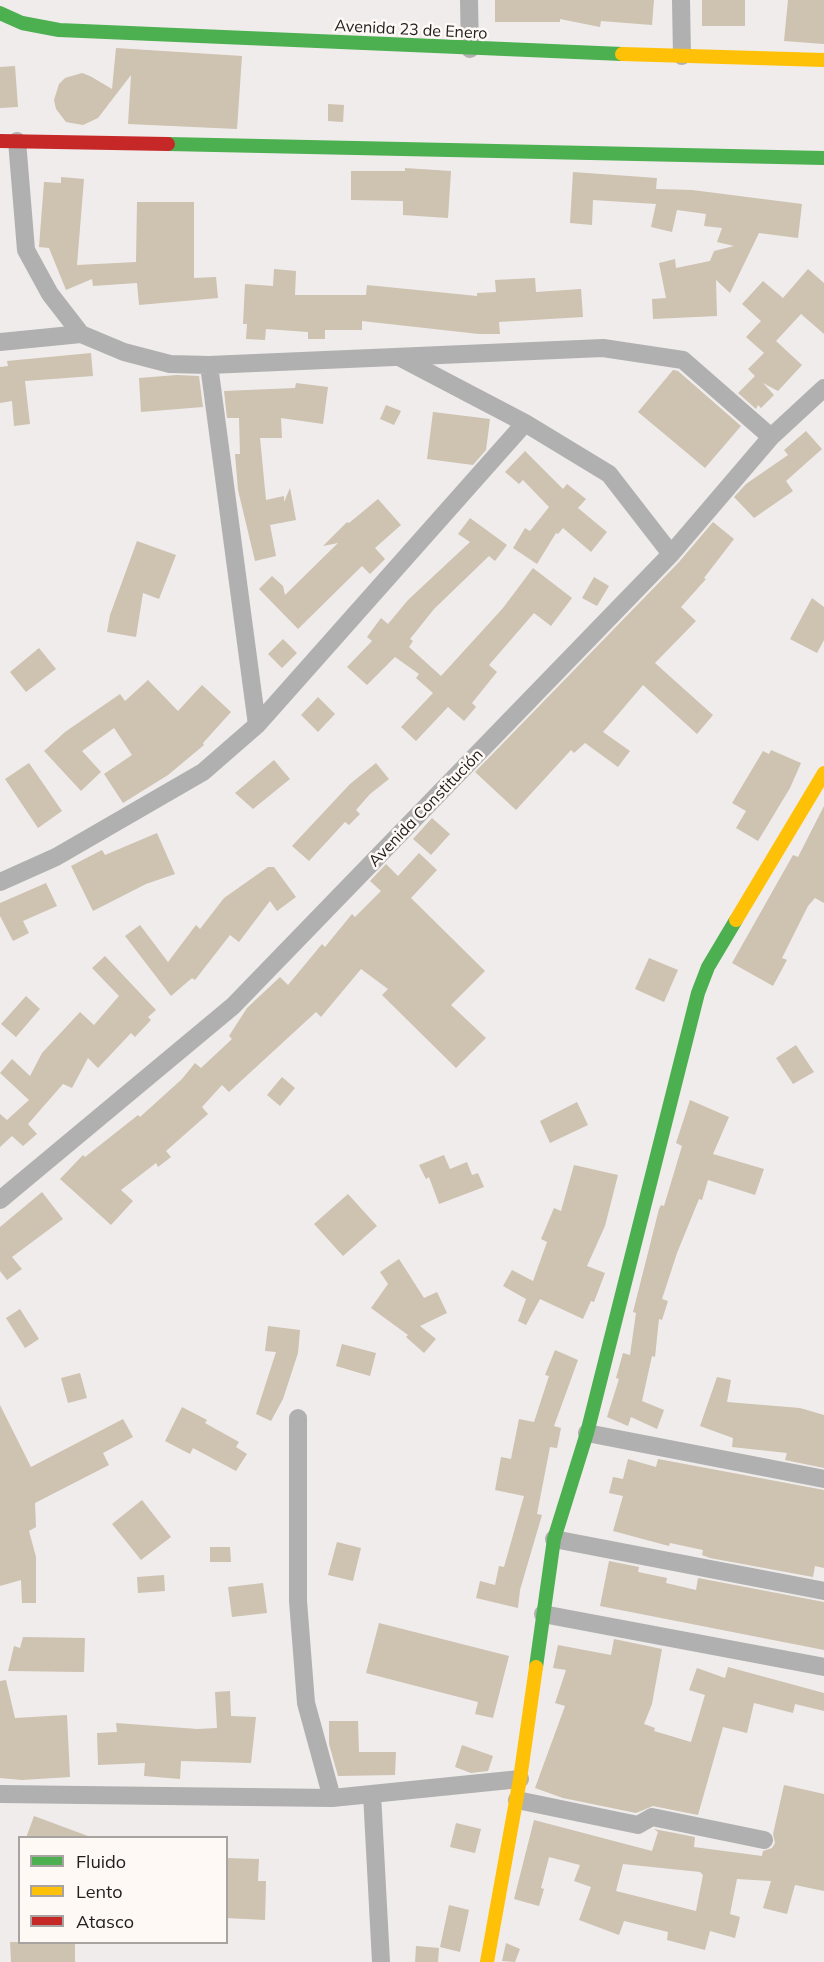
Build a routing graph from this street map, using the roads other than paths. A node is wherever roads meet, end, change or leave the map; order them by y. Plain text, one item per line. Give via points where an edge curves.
1 (469, 0) edge
2 (681, 0) edge
3 (0, 13) edge
4 (470, 50) junction
5 (682, 56) junction
6 (824, 60) edge
7 (9, 141) edge
8 (824, 158) edge
9 (81, 334) junction
10 (0, 342) edge
11 (400, 357) junction
12 (209, 365) junction
13 (824, 388) edge
14 (525, 423) junction
15 (771, 437) junction
16 (671, 554) junction
17 (256, 724) junction
18 (824, 773) edge
19 (0, 882) edge
20 (0, 1200) edge
21 (298, 1418) dead end
22 (587, 1433) junction
23 (824, 1479) edge
24 (554, 1539) junction
25 (824, 1591) edge
26 (543, 1614) junction
27 (824, 1667) edge
28 (520, 1779) junction
29 (0, 1794) edge
30 (372, 1794) junction
31 (332, 1798) junction
32 (517, 1800) junction
33 (764, 1840) dead end
34 (381, 1962) edge
35 (487, 1962) edge

1 - 4 street
2 - 5 street
3 - 4 main road, Avenida 23 de Enero via 22,23 59,30
4 - 5 main road, Avenida 23 de Enero
5 - 6 main road, Avenida 23 de Enero
7 - 8 main road
7 - 9 street via 26,250 50,294
9 - 10 street
9 - 12 street via 158,361
11 - 12 street
11 - 14 street
11 - 15 street via 603,348 683,360
12 - 17 street
13 - 15 street, Avenida Constitución
14 - 16 street via 609,474
14 - 17 street
15 - 16 street, Avenida Constitución
16 - 20 street, Avenida Constitución via 233,1006
17 - 19 street via 203,772 56,857
18 - 22 main road via 708,967 698,993
21 - 31 street via 298,1601 306,1703
22 - 23 street
22 - 24 main road
24 - 25 street
24 - 26 main road
26 - 27 street
26 - 28 main road
28 - 30 street
28 - 32 main road
29 - 31 street
30 - 31 street
30 - 34 street
32 - 33 street via 638,1825 652,1817
32 - 35 main road

